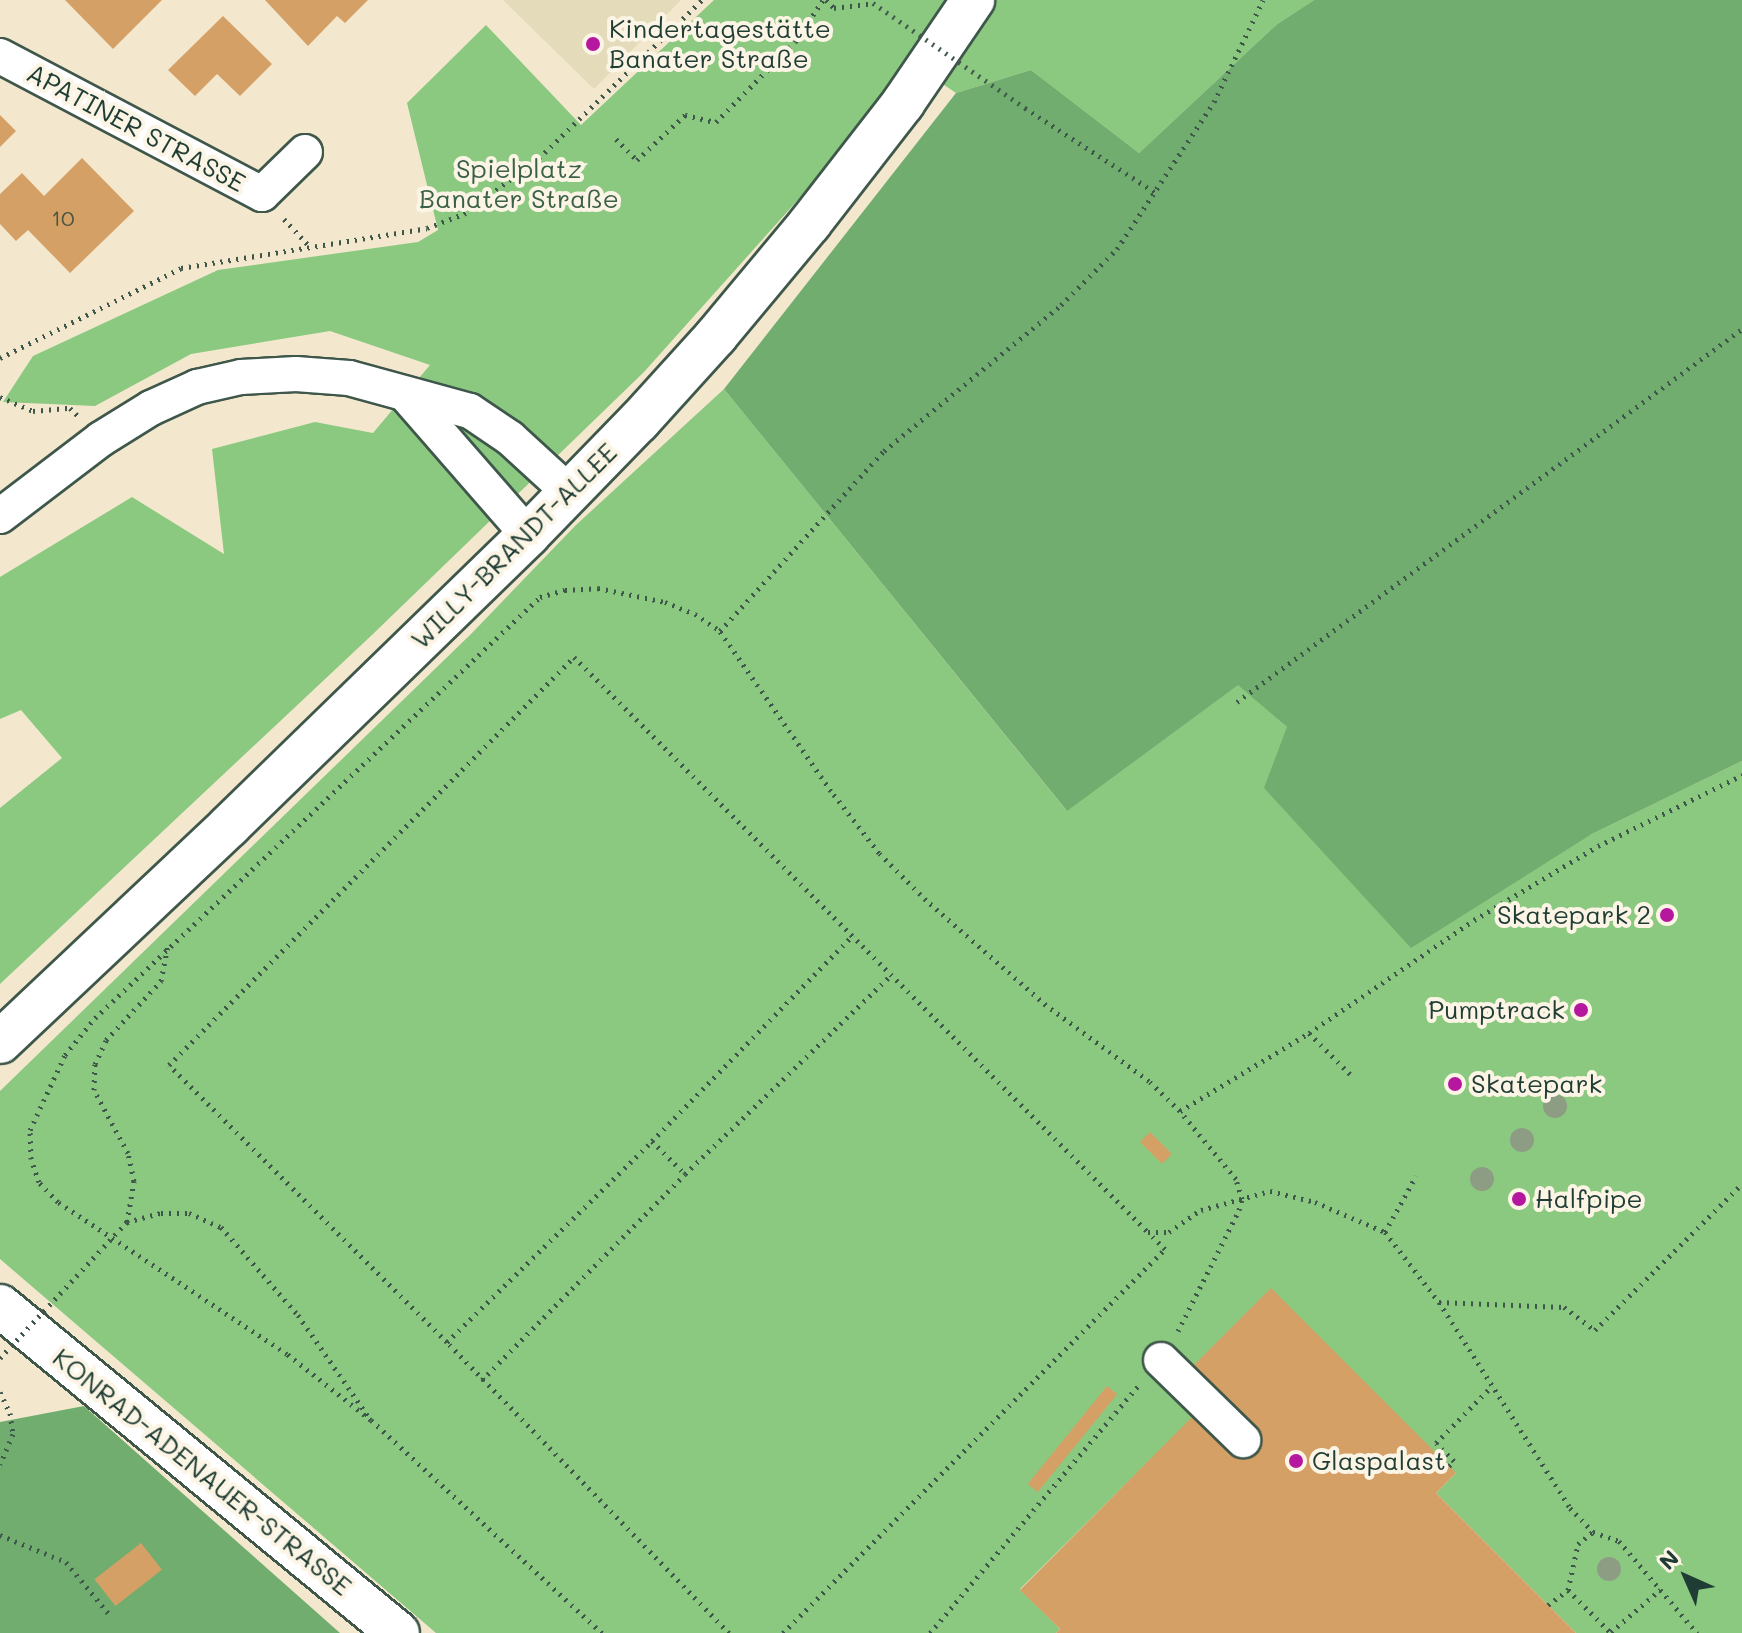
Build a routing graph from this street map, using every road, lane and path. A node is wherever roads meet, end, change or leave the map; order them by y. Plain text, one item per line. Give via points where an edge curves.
1 (702, 0) edge
2 (824, 0) edge
3 (973, 0) edge
4 (1263, 0) edge
5 (0, 56) edge
6 (616, 139) dead end
7 (305, 152) dead end
8 (1156, 193) junction
9 (1742, 329) edge
10 (0, 358) edge
11 (405, 394) junction
12 (0, 397) edge
13 (101, 439) junction
14 (570, 493) junction
15 (0, 516) edge
16 (528, 535) junction
17 (720, 631) junction
18 (1237, 702) dead end
19 (1742, 775) edge
20 (853, 935) junction
21 (168, 946) junction
22 (891, 975) junction
23 (1309, 1033) junction
24 (0, 1042) edge
25 (1351, 1075) dead end
26 (1180, 1111) junction
27 (652, 1141) junction
28 (685, 1174) junction
29 (1416, 1176) dead end
30 (1742, 1184) edge
31 (1242, 1199) junction
32 (127, 1222) junction
33 (1148, 1232) junction
34 (1385, 1232) junction
35 (1439, 1302) junction
36 (2, 1309) edge
37 (447, 1342) junction
38 (0, 1358) edge
39 (1161, 1360) junction
40 (482, 1380) junction
41 (1492, 1386) junction
42 (0, 1392) edge
43 (371, 1420) junction
44 (1243, 1440) dead end
45 (0, 1464) edge
46 (1449, 1466) dead end
47 (1593, 1532) junction
48 (0, 1535) edge
49 (1568, 1590) junction
50 (1660, 1590) junction
51 (1548, 1605) dead end
52 (108, 1613) dead end
53 (398, 1633) edge
54 (602, 1633) edge
55 (729, 1633) edge
56 (783, 1633) edge
57 (930, 1633) edge
58 (1611, 1633) edge
59 (1697, 1633) edge

1 - 10 path via 539,158 464,214 427,228 181,268
2 - 6 path via 795,42 716,122 685,115 637,160
2 - 8 path, bridge via 834,8 873,3
3 - 14 main road, WILLY-BRANDT-ALLEE via 903,103 810,223 716,336
4 - 8 path via 1214,102
5 - 7 street, APATINER STRASSE via 262,194
8 - 17 path via 1117,249 1061,305 884,451
9 - 18 path
11 - 13 street via 349,378 241,377 197,387
11 - 14 street via 470,411 510,438
11 - 16 street
12 - 13 path via 33,411 70,408
13 - 15 street
14 - 16 main road, WILLY-BRANDT-ALLEE
16 - 24 main road, WILLY-BRANDT-ALLEE
17 - 21 path via 665,602 598,588 540,597
17 - 26 path via 879,853 1046,1005 1149,1081
19 - 23 path via 1598,846 1474,920
20 - 22 path
20 - 27 path
20 - 37 path via 574,657 169,1065
21 - 32 path via 161,981 106,1040 95,1064 94,1090 128,1153 134,1181
21 - 43 path via 65,1055 30,1130 39,1182 58,1202 287,1354
22 - 28 path
22 - 33 path
23 - 25 path
23 - 26 path
26 - 31 path via 1236,1179
27 - 28 path
27 - 37 path
28 - 40 path
29 - 34 path
30 - 35 path via 1595,1330 1564,1307
31 - 33 path via 1201,1210 1169,1232
31 - 34 path via 1270,1191 1315,1202
31 - 39 path
32 - 38 path, bridge
32 - 43 path, bridge via 161,1213 189,1213 221,1227 298,1315
33 - 56 path via 1165,1249
34 - 35 path
35 - 41 path
36 - 53 main road, KONRAD-ADENAUER-STRASSE
37 - 40 path
39 - 44 street
39 - 57 path
40 - 55 path
41 - 46 path via 1436,1443 1454,1461
41 - 47 path via 1570,1508
42 - 45 path via 13,1434
43 - 54 path
47 - 49 path via 1578,1544
47 - 50 path via 1619,1541
48 - 52 path via 66,1562
49 - 51 path
49 - 58 path
50 - 58 path
50 - 59 path

